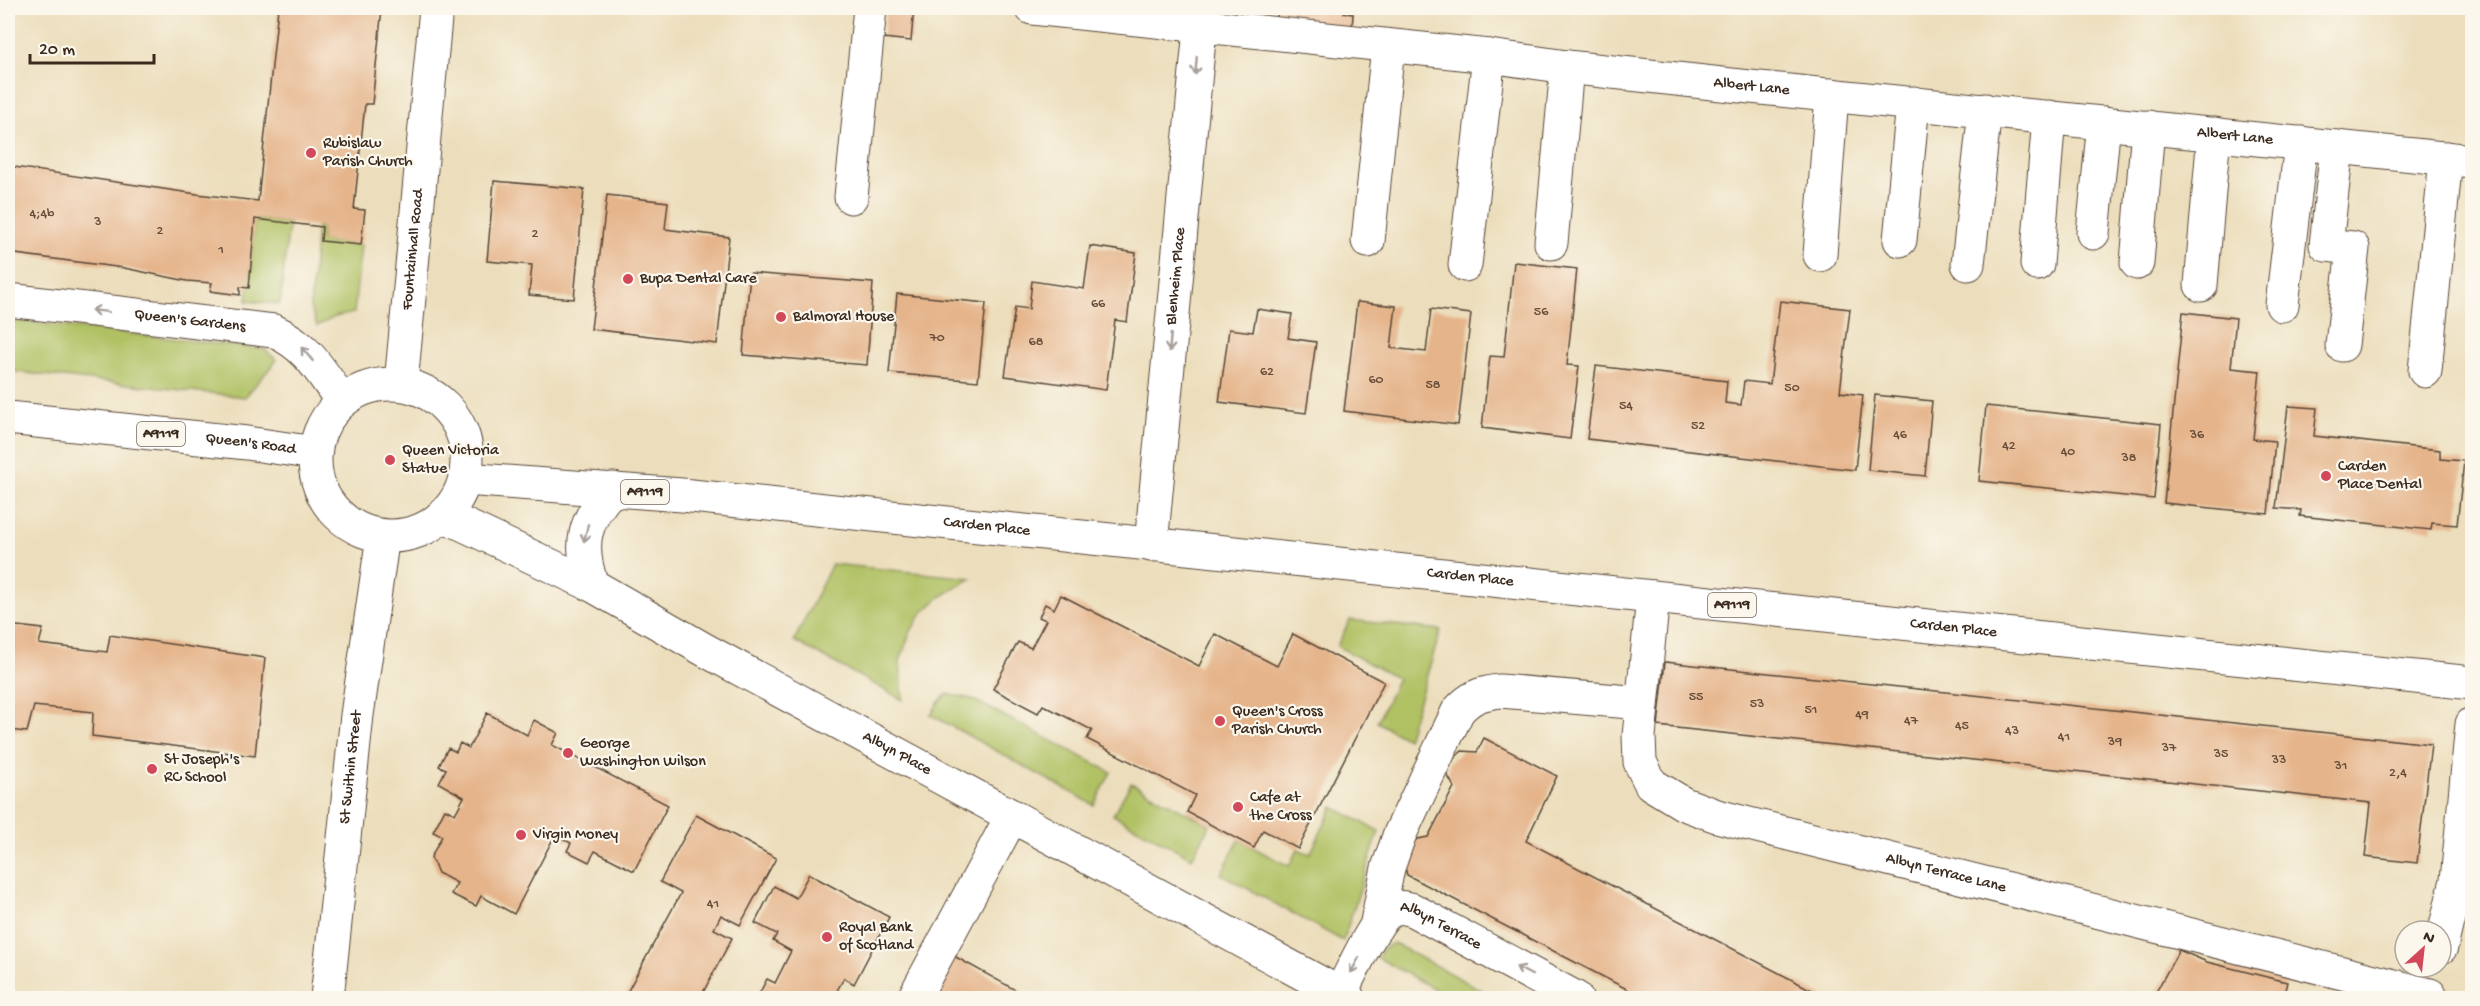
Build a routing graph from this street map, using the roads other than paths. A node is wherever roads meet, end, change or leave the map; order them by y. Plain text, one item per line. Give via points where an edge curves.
1 (436, 8) edge
2 (870, 8) edge
3 (1032, 8) edge
4 (1201, 16) edge
5 (1388, 46) junction
6 (1489, 56) junction
7 (1567, 67) junction
8 (1832, 94) junction
9 (1913, 103) junction
10 (1985, 110) junction
11 (2049, 117) junction
12 (2104, 123) junction
13 (2148, 127) junction
14 (2214, 134) junction
15 (2301, 143) junction
16 (2337, 147) junction
17 (2459, 160) edge
18 (851, 197) dead end
19 (2092, 233) dead end
20 (1900, 240) dead end
21 (1368, 241) dead end
22 (1551, 243) dead end
23 (1820, 255) dead end
24 (2137, 263) dead end
25 (1968, 264) dead end
26 (2037, 264) dead end
27 (1466, 265) dead end
28 (2201, 285) dead end
29 (8, 300) edge
30 (2282, 305) dead end
31 (2342, 345) dead end
32 (2425, 371) dead end
33 (401, 384) junction
34 (342, 401) junction
35 (8, 418) edge
36 (315, 453) junction
37 (465, 478) junction
38 (613, 489) junction
39 (443, 515) junction
40 (383, 536) junction
41 (1151, 545) junction
42 (592, 585) junction
43 (1653, 597) junction
44 (2472, 683) edge
45 (1642, 703) junction
46 (2472, 724) edge
47 (1012, 816) junction
48 (2465, 884) edge
49 (2452, 919) edge
50 (1376, 927) junction
51 (2431, 987) edge
52 (1344, 996) edge
53 (327, 999) edge
54 (914, 999) edge
55 (1576, 999) edge

1 - 33 street, Fountainhall Road
2 - 18 street
3 - 4 street, Albert Lane
4 - 5 street, Albert Lane
4 -> 41 street, Blenheim Place
5 - 6 street, Albert Lane
5 - 21 street
6 - 7 street, Albert Lane
6 - 27 street
7 - 8 street, Albert Lane
7 - 22 street
8 - 9 street, Albert Lane
8 - 23 street
9 - 10 street, Albert Lane
9 - 20 street
10 - 11 street, Albert Lane
10 - 25 street
11 - 12 street, Albert Lane
11 - 26 street
12 - 13 street, Albert Lane
12 - 19 street
13 - 14 street, Albert Lane
13 - 24 street
14 - 15 street, Albert Lane
14 - 28 street
15 - 16 street, Albert Lane
15 - 30 street
16 - 17 street, Albert Lane
16 - 31 street via 2326,245 2353,248
17 - 32 street
34 -> 29 street, Queen's Gardens via 307,353 294,340 274,331
33 - 34 street via 370,387
33 - 37 street via 440,401 454,417 464,437
34 - 36 street via 323,424
35 - 36 street, Queen's Road / A9119
36 - 40 street via 319,486 338,515 367,532
37 - 38 street, Carden Place / A9119
37 - 39 street
38 - 41 street, Carden Place / A9119
38 -> 42 street via 598,504 588,523 585,565
39 - 40 street via 416,532
39 - 42 street, Albyn Place
40 - 53 street, St Swithin Street via 357,715
41 - 43 street, Carden Place / A9119
42 - 47 street, Albyn Place
43 - 44 street, Carden Place / A9119
43 - 45 street, Albyn Terrace Lane
45 - 50 street via 1500,691 1467,700 1458,711 1399,836
45 - 51 street, Albyn Terrace Lane via 1640,762 1651,784 1695,808
46 - 48 street
47 - 52 street, Albyn Place
47 - 54 street
48 - 49 street
50 -> 52 street, Albyn Terrace
55 -> 50 street, Albyn Terrace via 1411,909 1391,910

